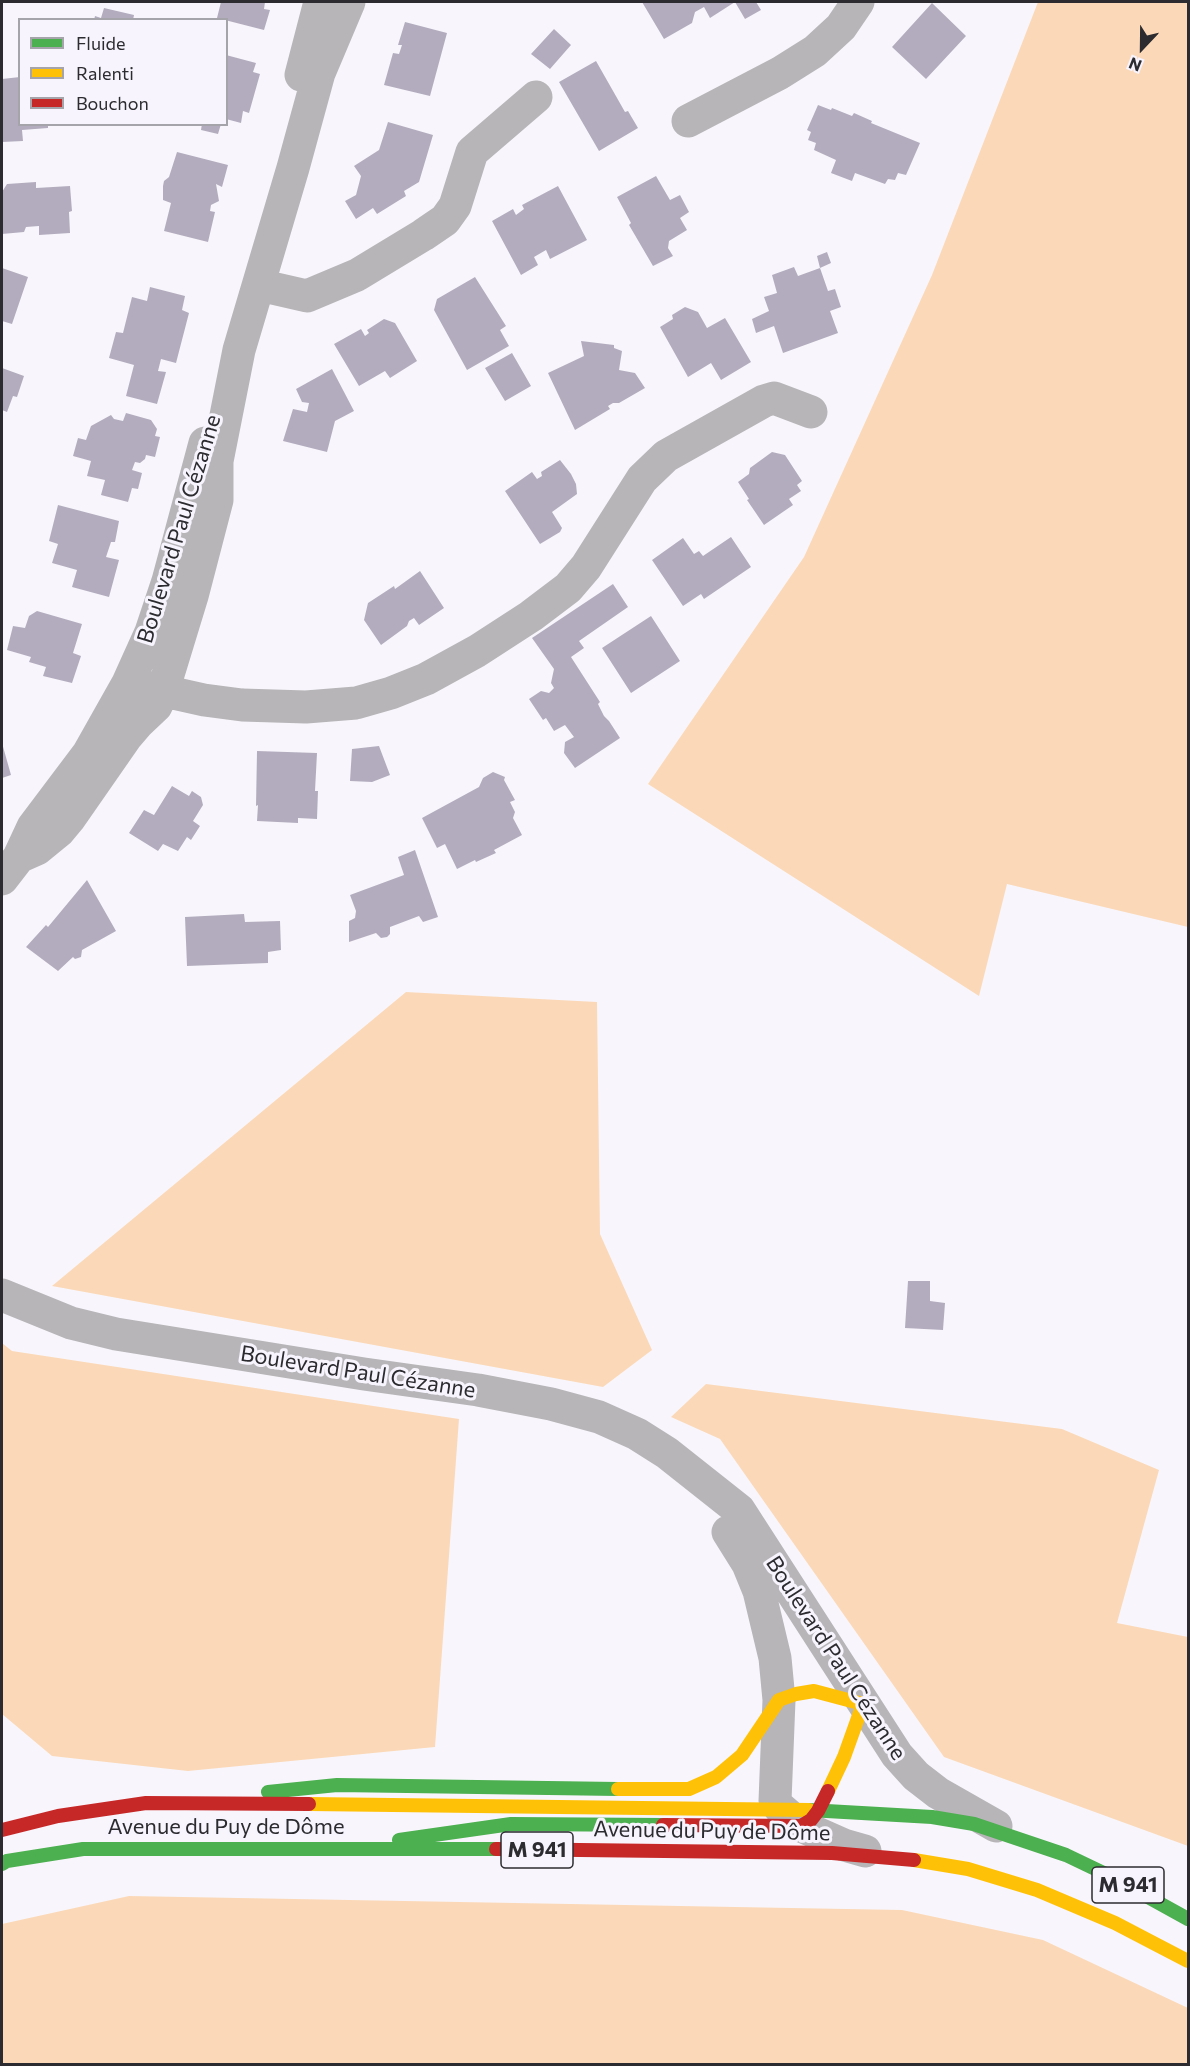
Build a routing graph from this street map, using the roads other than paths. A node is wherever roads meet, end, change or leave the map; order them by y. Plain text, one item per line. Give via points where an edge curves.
1 (320, 2) edge
2 (349, 2) edge
3 (858, 2) edge
4 (536, 97) dead end
5 (688, 121) dead end
6 (293, 168) junction
7 (259, 285) junction
8 (239, 350) junction
9 (811, 412) dead end
10 (129, 683) junction
11 (162, 691) junction
12 (10, 868) edge
13 (2, 1295) edge
14 (701, 1480) junction
15 (779, 1700) junction
16 (863, 1704) junction
17 (146, 1803) junction
18 (794, 1811) junction
19 (2, 1830) edge
20 (1016, 1837) junction
21 (354, 1848) junction
22 (886, 1857) junction
23 (2, 1864) edge
24 (1188, 1919) edge
25 (1188, 1961) edge

1 - 6 street, Boulevard Paul Cézanne via 289,120
2 - 6 street, Boulevard Paul Cézanne via 319,73
3 - 5 street via 841,27 815,51
4 - 7 street via 472,152 455,206 445,220 423,235 357,275 307,296
6 - 7 street, Boulevard Paul Cézanne
7 - 8 street, Boulevard Paul Cézanne
8 - 10 street, Boulevard Paul Cézanne via 216,407 168,581
8 - 11 street, Boulevard Paul Cézanne via 217,461 217,500
9 - 11 street via 774,398 764,401 666,456 642,479 586,567 568,588 477,651 426,679 356,703 306,707 242,705
10 - 11 street
10 - 12 street, Boulevard Paul Cézanne via 88,754 33,827
11 - 12 street, Boulevard Paul Cézanne via 156,706 126,737 59,831
13 - 14 street, Boulevard Paul Cézanne via 71,1323 116,1334 551,1404 599,1417 637,1434
14 - 15 street, Boulevard Paul Cézanne via 748,1564 759,1592 775,1658
14 - 16 street, Boulevard Paul Cézanne via 739,1510
15 - 16 main road via 814,1691
15 - 17 main road via 742,1755 716,1777 689,1789 337,1785
15 - 18 street, Boulevard Paul Cézanne
16 - 18 main road via 844,1757
16 - 20 street, Boulevard Paul Cézanne via 916,1776 938,1793
17 - 18 main road, Avenue du Puy de Dôme / M 941
17 - 19 main road, Avenue du Puy de Dôme / M 941 via 58,1815
18 - 20 main road, Avenue du Puy de Dôme / M 941 via 932,1817
18 - 21 main road via 511,1824
18 - 22 street via 844,1845
20 - 24 main road, Avenue du Puy de Dôme / M 941 via 1066,1855
21 - 22 main road, Avenue du Puy de Dôme / M 941 via 832,1853
21 - 23 main road, Avenue du Puy de Dôme / M 941 via 82,1848
22 - 25 main road, Avenue du Puy de Dôme / M 941 via 968,1869 1037,1890 1115,1923

